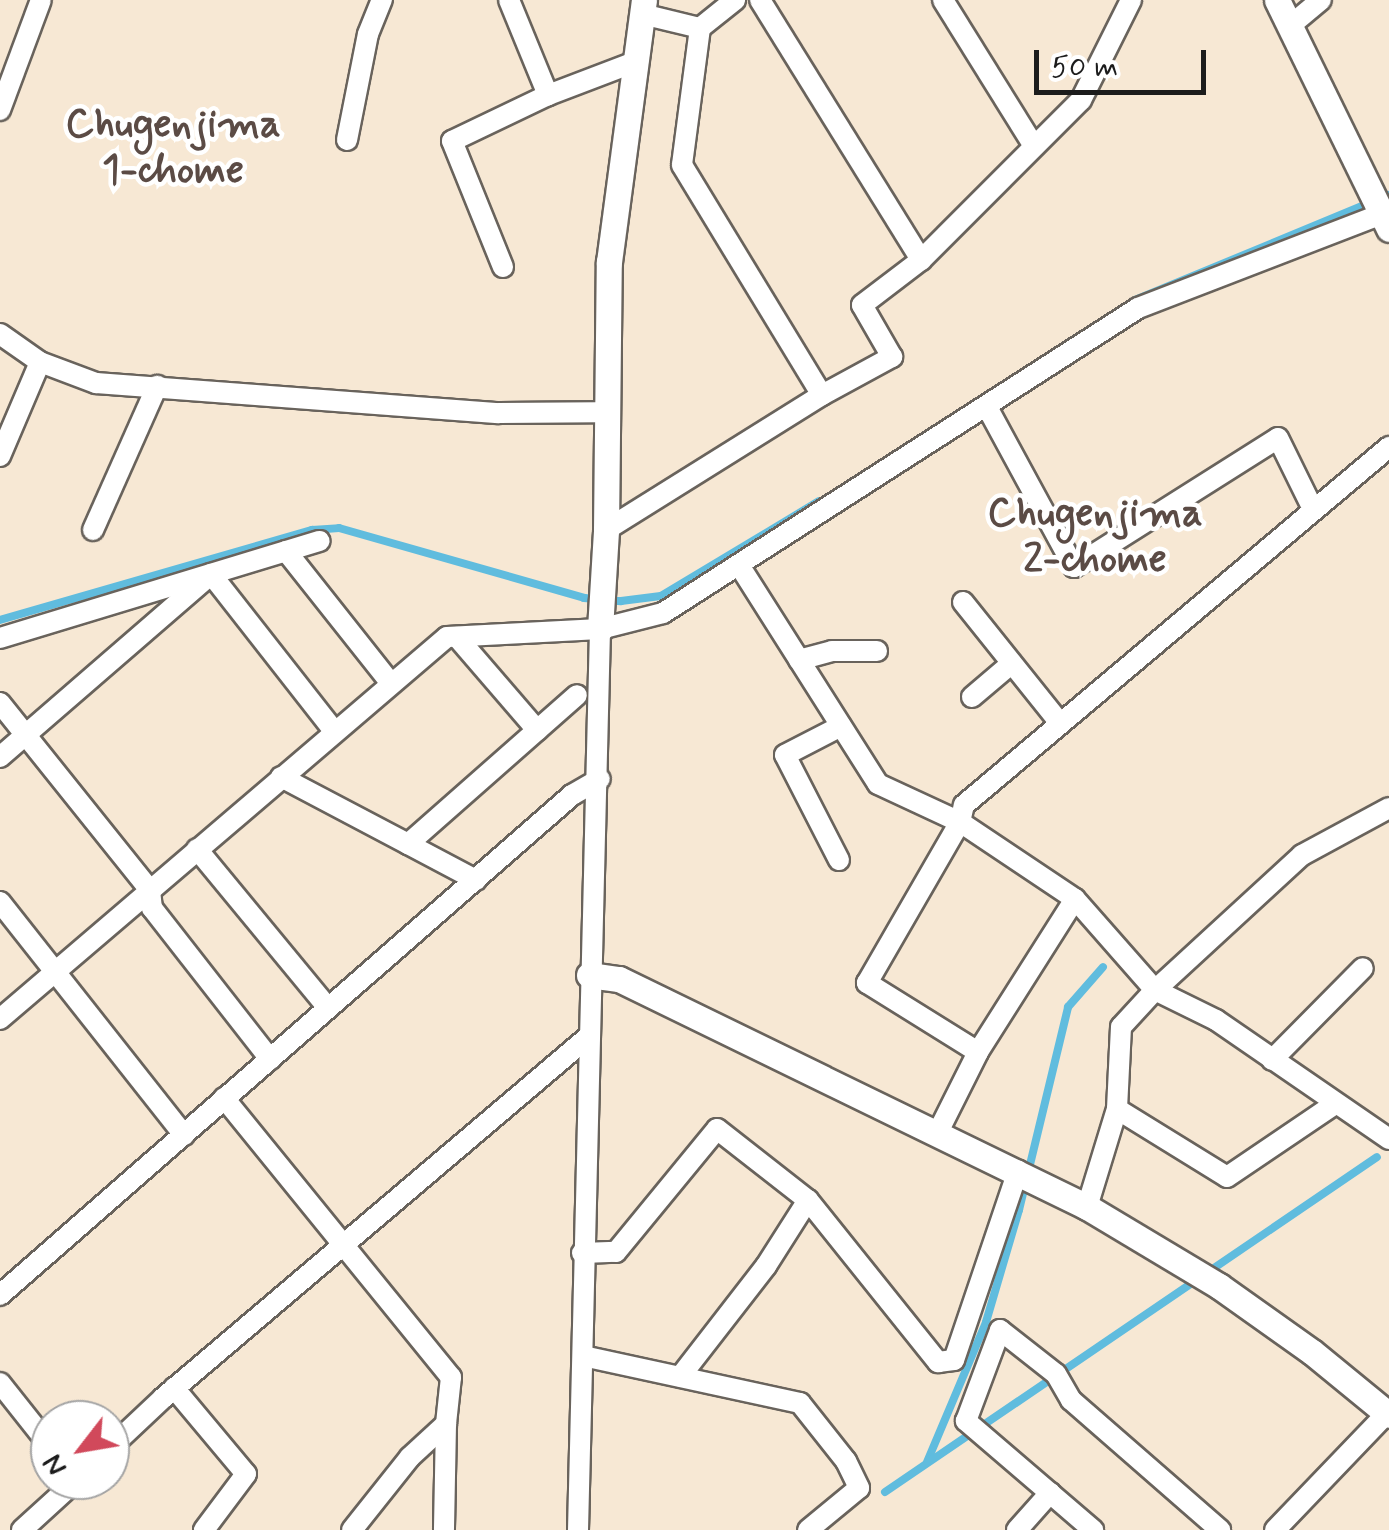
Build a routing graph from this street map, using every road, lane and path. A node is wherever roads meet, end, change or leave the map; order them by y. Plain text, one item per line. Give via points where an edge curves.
1 (42, 0) edge
2 (382, 0) edge
3 (509, 0) edge
4 (735, 0) edge
5 (760, 0) edge
6 (943, 0) edge
7 (1278, 0) edge
8 (1321, 0) edge
9 (1123, 5) edge
10 (643, 7) edge
11 (1291, 26) junction
12 (700, 28) junction
13 (635, 62) junction
14 (548, 95) junction
15 (0, 110) edge
16 (347, 140) dead end
17 (1034, 146) junction
18 (1382, 212) edge
19 (921, 260) junction
20 (503, 267) dead end
21 (0, 334) edge
22 (40, 362) junction
23 (158, 386) junction
24 (822, 394) junction
25 (987, 407) junction
26 (606, 412) junction
27 (1389, 446) edge
28 (0, 456) edge
29 (1313, 509) junction
30 (93, 530) dead end
31 (606, 530) junction
32 (320, 541) dead end
33 (286, 551) junction
34 (739, 565) junction
35 (211, 574) junction
36 (962, 602) dead end
37 (600, 629) junction
38 (458, 637) junction
39 (0, 638) edge
40 (877, 651) dead end
41 (799, 660) junction
42 (1012, 663) junction
43 (390, 682) junction
44 (577, 695) dead end
45 (972, 696) dead end
46 (0, 703) edge
47 (1060, 723) junction
48 (841, 726) junction
49 (538, 730) junction
50 (334, 731) junction
51 (26, 735) junction
52 (0, 757) edge
53 (281, 777) junction
54 (600, 780) junction
55 (1389, 808) edge
56 (960, 822) junction
57 (408, 844) junction
58 (197, 849) junction
59 (840, 860) dead end
60 (476, 880) junction
61 (150, 890) junction
62 (1075, 899) junction
63 (0, 902) edge
64 (1363, 968) dead end
65 (55, 972) junction
66 (589, 975) junction
67 (1155, 990) junction
68 (328, 1008) junction
69 (0, 1020) edge
70 (588, 1036) junction
71 (978, 1052) junction
72 (270, 1058) junction
73 (1272, 1060) junction
74 (224, 1098) junction
75 (1335, 1104) junction
76 (1116, 1110) junction
77 (938, 1132) junction
78 (184, 1135) junction
79 (1389, 1139) edge
80 (1018, 1171) junction
81 (808, 1200) junction
82 (1088, 1207) junction
83 (342, 1245) junction
84 (582, 1253) junction
85 (0, 1295) edge
86 (583, 1356) junction
87 (680, 1377) junction
88 (0, 1382) edge
89 (174, 1388) junction
90 (1388, 1413) edge
91 (30, 1420) edge
92 (446, 1424) junction
93 (130, 1429) edge
94 (1050, 1492) junction
95 (55, 1500) edge
96 (22, 1530) edge
97 (204, 1530) edge
98 (352, 1530) edge
99 (444, 1530) edge
100 (578, 1530) edge
101 (808, 1530) edge
102 (1017, 1530) edge
103 (1094, 1530) edge
104 (1220, 1530) edge
105 (1275, 1530) edge

1 - 15 street
2 - 16 street via 368,34
3 - 14 street
4 - 12 street
5 - 19 street
6 - 17 street
7 - 11 street
8 - 11 street
9 - 17 street via 1081,100
10 - 12 street
10 - 13 street
11 - 18 street
12 - 24 street via 682,165
13 - 14 street
13 - 26 street via 610,246
14 - 20 street via 452,140
17 - 19 street
18 - 25 street via 1138,308
19 - 24 street via 862,305 892,356
21 - 22 street
22 - 23 street via 96,383
22 - 28 street
23 - 26 street via 499,414
23 - 30 street
24 - 31 street
25 - 29 street via 1074,567 1278,438
25 - 34 street
26 - 31 street
27 - 29 street
29 - 47 street
31 - 37 street
32 - 33 street
33 - 35 street
33 - 43 street
34 - 37 street via 664,613
34 - 41 street
35 - 39 street
35 - 50 street
35 - 51 street
36 - 42 street
37 - 38 street
37 - 54 street
38 - 43 street via 447,638
38 - 49 street
40 - 41 street
41 - 48 street
42 - 45 street
42 - 47 street
43 - 50 street
44 - 49 street
46 - 51 street
47 - 56 street via 964,804
48 - 56 street via 878,784
48 - 59 street via 785,755
49 - 57 street
50 - 53 street
51 - 52 street
51 - 61 street
53 - 57 street
53 - 58 street
54 - 60 street via 572,796
54 - 66 street
55 - 67 street via 1302,855
56 - 62 street
56 - 71 street via 866,984
57 - 60 street
58 - 61 street
58 - 68 street
60 - 68 street
61 - 65 street
61 - 72 street via 152,908
62 - 67 street
62 - 71 street
63 - 65 street
64 - 73 street
65 - 69 street
65 - 78 street
66 - 70 street
66 - 77 street via 619,979
67 - 73 street via 1216,1020
67 - 76 street via 1120,1027
68 - 72 street
70 - 83 street
70 - 84 street
71 - 77 street
72 - 74 street
73 - 75 street
74 - 78 street
74 - 83 street
75 - 76 street via 1227,1177
75 - 79 street
76 - 82 street
77 - 80 street
78 - 85 street
80 - 81 street via 954,1360 938,1362
80 - 82 street
81 - 84 street via 717,1129 616,1252
81 - 87 street
82 - 90 street via 1219,1286
83 - 89 street
83 - 92 street via 451,1378
84 - 86 street
86 - 87 street
86 - 100 street
87 - 101 street via 800,1403 859,1488
88 - 91 street
89 - 93 street
89 - 97 street via 246,1474
90 - 105 street
92 - 98 street via 410,1457
92 - 99 street
94 - 102 street
94 - 103 street
94 - 104 street via 966,1421 1000,1330 1056,1374 1071,1400
95 - 96 street

